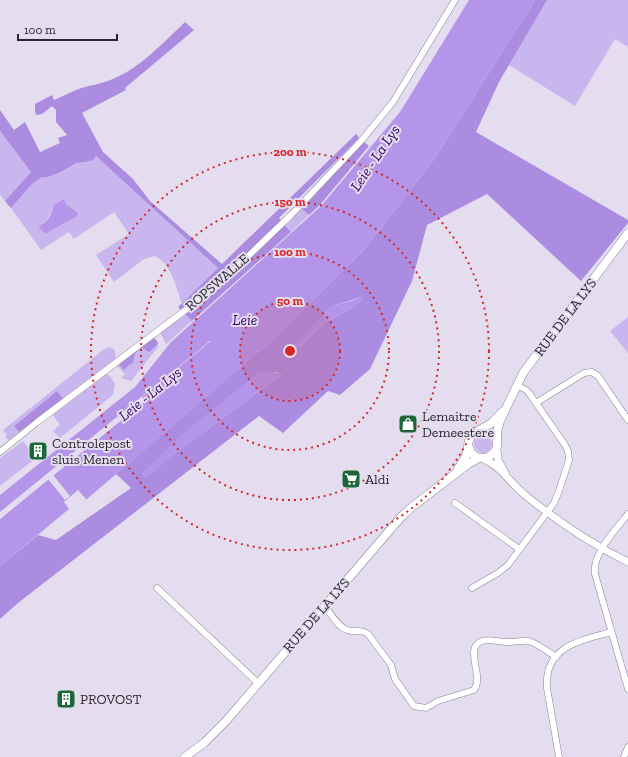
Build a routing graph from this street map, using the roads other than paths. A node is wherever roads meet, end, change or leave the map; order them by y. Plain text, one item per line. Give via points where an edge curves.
1 (455, 0) edge
2 (628, 233) edge
3 (517, 385) junction
4 (536, 403) junction
5 (508, 405) junction
6 (628, 420) edge
7 (479, 430) junction
8 (468, 445) junction
9 (497, 445) junction
10 (0, 452) edge
11 (481, 459) junction
12 (451, 478) junction
13 (509, 480) junction
14 (455, 503) dead end
15 (547, 512) junction
16 (628, 514) edge
17 (519, 549) junction
18 (603, 549) junction
19 (628, 562) edge
20 (157, 588) dead end
21 (472, 588) dead end
22 (325, 606) junction
23 (611, 632) junction
24 (556, 657) junction
25 (258, 683) junction
26 (628, 689) edge
27 (628, 747) edge
28 (185, 757) edge
29 (560, 757) edge
30 (624, 757) edge

1 - 10 street, ROPSWALLE via 393,102 291,215 216,287
2 - 3 main road, RUE DE LA LYS via 528,365
3 - 4 street via 526,390
3 - 5 main road, RUE DE LA LYS
4 - 6 street via 584,373 592,372 598,376
4 - 15 street via 565,445 569,456 569,464 557,498
5 - 7 main road, RUE DE LA LYS via 492,423
5 - 9 main road, RUE DE LA LYS via 498,427
7 - 8 main road via 472,434
7 - 9 main road via 490,432
8 - 11 main road via 471,453
8 - 12 main road, RUE DE LA LYS via 463,460
9 - 11 main road via 491,456
9 - 13 street via 500,464
11 - 12 main road, RUE DE LA LYS via 471,462
11 - 13 street via 490,462
12 - 22 main road, RUE DE LA LYS via 402,516
13 - 15 street
14 - 17 street
15 - 17 street
15 - 18 street
16 - 18 street
17 - 21 street via 504,569
18 - 19 street
18 - 23 street via 596,562 595,571
20 - 25 street
22 - 24 street via 346,630 363,630 368,634 390,665 394,678 402,690 411,703 419,708 428,708 438,701 474,690 477,682 474,653 480,642 529,642
22 - 25 main road, RUE DE LA LYS
23 - 24 street via 570,644
23 - 26 street
24 - 29 street via 550,668 547,685
25 - 28 main road, RUE DE LA LYS via 217,731
27 - 30 street

